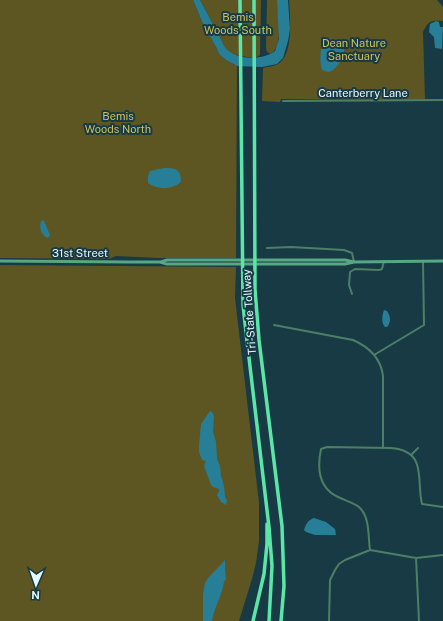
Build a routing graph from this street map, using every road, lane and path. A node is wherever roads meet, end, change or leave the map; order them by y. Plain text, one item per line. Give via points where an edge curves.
1 (240, 0) edge
2 (254, 0) edge
3 (443, 100) edge
4 (283, 101) dead end
5 (267, 248) dead end
6 (0, 261) edge
7 (384, 261) junction
8 (422, 261) junction
9 (443, 261) edge
10 (354, 262) junction
11 (352, 294) dead end
12 (274, 325) dead end
13 (374, 355) junction
14 (383, 448) junction
15 (418, 448) dead end
16 (411, 455) junction
17 (266, 501) junction
18 (443, 507) edge
19 (370, 550) junction
20 (443, 556) edge
21 (416, 558) junction
22 (253, 621) edge
23 (269, 621) edge
24 (282, 621) edge
25 (329, 621) edge
26 (419, 621) edge

1 - 17 highway, Tri-State Tollway via 244,305 246,341
2 - 24 highway, Tri-State Tollway via 256,297 282,526
3 - 4 street, Canterberry Lane
5 - 10 street via 344,250 352,253
6 - 10 main road, 31st Street via 167,264 345,260
7 - 8 main road, 31st Street
7 - 10 main road, 31st Street
7 - 11 street via 382,269 379,270 354,269 350,272 349,285
8 - 9 main road, 31st Street
8 - 13 street via 424,325
12 - 13 street via 353,340
13 - 14 street via 383,376
14 - 16 street via 397,449
14 - 19 street via 327,447 321,449 320,455 320,476 328,490 356,505 364,513
15 - 16 street
16 - 18 street via 419,470 422,504
17 - 22 highway via 266,566
17 - 23 highway, Tri-State Tollway via 272,566
19 - 21 street
19 - 25 street via 345,560 333,573 329,584
20 - 21 street
21 - 26 street

